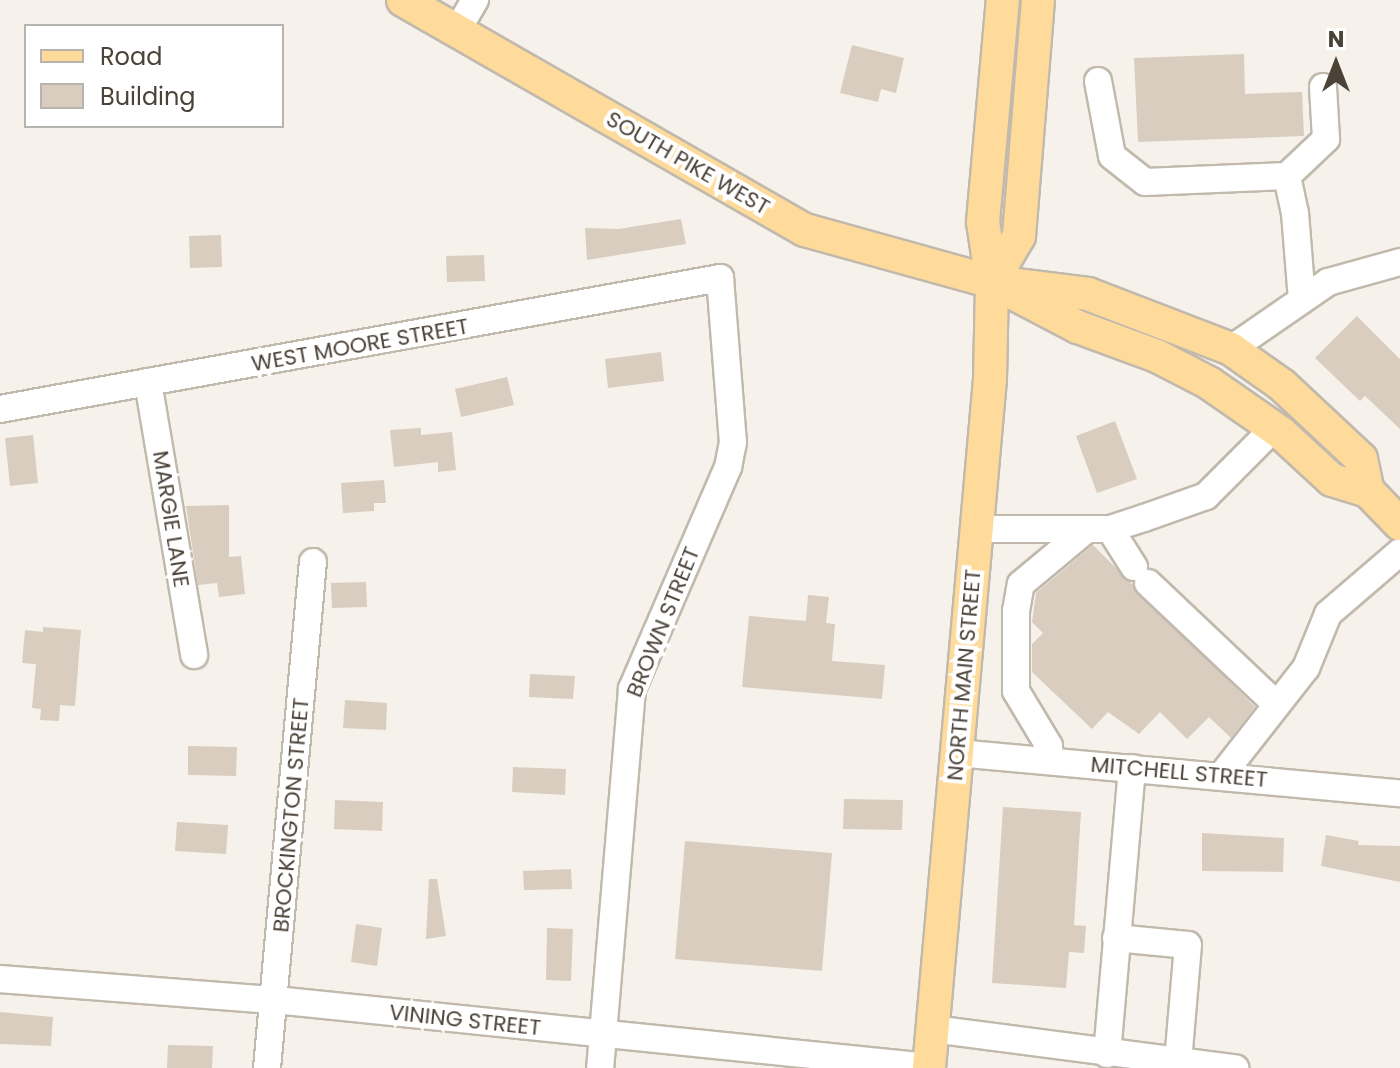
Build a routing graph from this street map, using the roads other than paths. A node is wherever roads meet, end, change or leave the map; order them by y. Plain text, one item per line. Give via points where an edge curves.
1 (403, 0) edge
2 (475, 0) edge
3 (1003, 0) edge
4 (1038, 0) edge
5 (457, 31) junction
6 (1098, 81) dead end
7 (1323, 87) dead end
8 (1287, 176) junction
9 (1400, 262) edge
10 (720, 278) joint
11 (992, 282) junction
12 (1302, 300) junction
13 (1231, 349) junction
14 (148, 382) junction
15 (0, 409) edge
16 (1274, 428) junction
17 (1368, 491) junction
18 (1400, 524) edge
19 (977, 529) junction
20 (1098, 529) junction
21 (1400, 552) edge
22 (313, 562) dead end
23 (194, 655) dead end
24 (1276, 704) junction
25 (957, 753) junction
26 (1050, 761) junction
27 (1132, 768) junction
28 (1222, 775) junction
29 (1400, 793) edge
30 (1116, 938) junction
31 (0, 979) edge
32 (275, 1000) junction
33 (933, 1029) junction
34 (603, 1034) junction
35 (1107, 1054) junction
36 (1178, 1062) junction
37 (267, 1068) edge
38 (600, 1068) edge
39 (929, 1068) edge
40 (1235, 1068) edge

1 - 5 main road, SOUTH PIKE WEST
2 - 5 street
3 - 11 main road, NORTH MAIN STREET via 983,222
4 - 11 main road via 1019,236
5 - 11 main road, SOUTH PIKE WEST via 805,230
6 - 8 street via 1112,156 1145,182
7 - 8 street via 1326,139
8 - 12 street
9 - 12 street via 1328,282
10 - 14 street, WEST MOORE STREET
10 - 34 street, BROWN STREET via 733,442 728,467 632,689
11 - 13 main road via 1088,294
11 - 16 main road via 1078,327 1196,376
11 - 19 main road, NORTH MAIN STREET
12 - 13 street
13 - 17 main road via 1282,385 1361,459
14 - 15 street, WEST MOORE STREET
14 - 23 street, MARGIE LANE
16 - 17 main road via 1332,480
16 - 20 street via 1206,496
17 - 18 main road
19 - 20 street
19 - 25 main road, NORTH MAIN STREET
20 - 24 street
20 - 26 street via 1021,584 1016,691 1049,746
21 - 24 street via 1328,614 1306,668
22 - 32 street, BROCKINGTON STREET
24 - 28 street
25 - 26 street, MITCHELL STREET
25 - 33 main road, NORTH MAIN STREET
26 - 27 street, MITCHELL STREET
27 - 28 street, MITCHELL STREET
27 - 30 street
28 - 29 street, MITCHELL STREET
30 - 35 street
30 - 36 street via 1188,945
31 - 32 street, VINING STREET
32 - 34 street, VINING STREET
32 - 37 street, BROCKINGTON STREET
33 - 35 street
33 - 39 main road, NORTH MAIN STREET
34 - 38 street, BROWN STREET
34 - 39 street, VINING STREET
35 - 36 street
36 - 40 street

